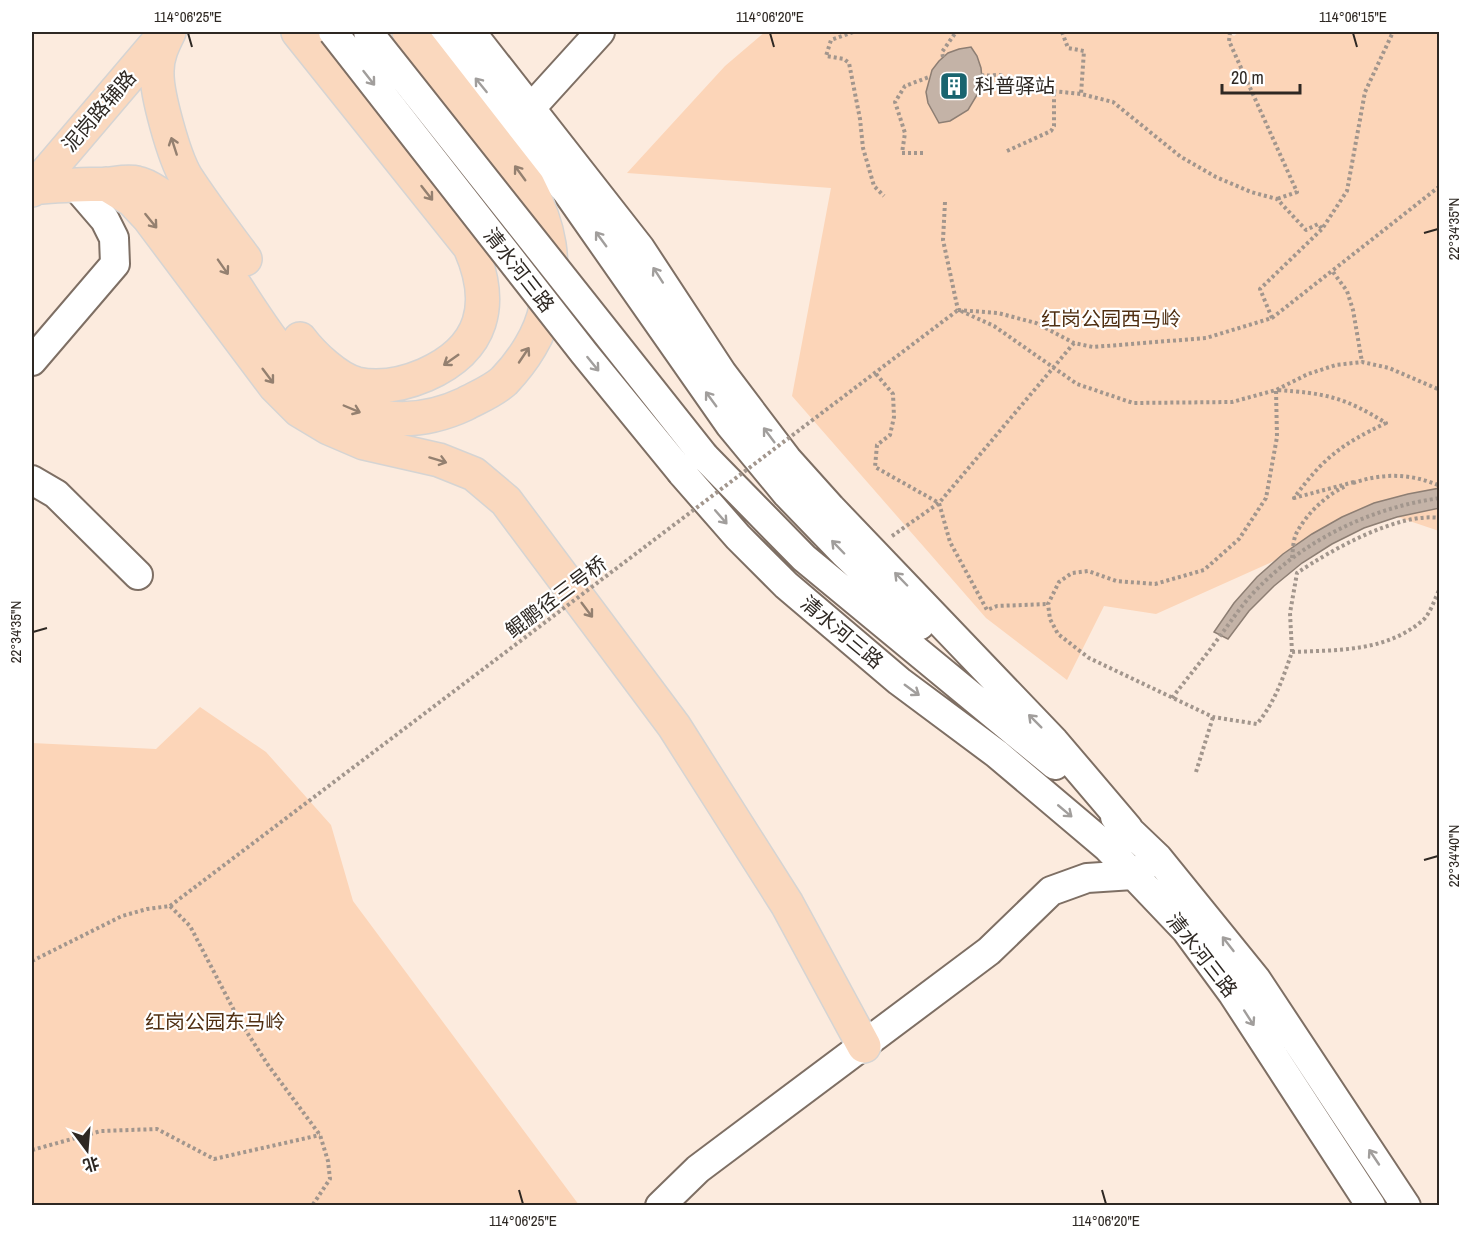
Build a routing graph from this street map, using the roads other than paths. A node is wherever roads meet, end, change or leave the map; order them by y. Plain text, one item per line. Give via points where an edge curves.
1 (168, 32) edge
2 (298, 32) edge
3 (333, 32) edge
4 (368, 32) edge
5 (409, 32) edge
6 (438, 32) edge
7 (471, 32) edge
8 (600, 32) edge
9 (531, 108) junction
10 (74, 140) junction
11 (90, 184) junction
12 (32, 189) edge
13 (32, 361) edge
14 (32, 480) edge
15 (138, 575) dead end
16 (1025, 740) junction
17 (1128, 828) junction
18 (1158, 858) junction
19 (1133, 875) junction
20 (864, 1046) junction
21 (660, 1206) edge
22 (1371, 1206) edge
23 (1406, 1206) edge

2 -> 1 main road via 470,247 479,268 482,314 472,339 461,354 412,381 384,386 355,383 328,368 305,345 185,175 158,87 159,51
1 - 10 main road, 泥岗路辅路
3 -> 19 street, 清水河三路, bridge via 584,353 738,537 786,585 899,681 1014,769 1107,847
4 - 16 street, 清水河三路, bridge via 704,456 804,558
11 -> 5 main road via 137,183 177,208 209,247 287,360 336,402 390,419 416,419 447,412 484,395 503,382 534,340 545,314 552,256 539,206 528,185
16 -> 6 street via 949,652 787,494 730,425 567,192
7 - 9 street
8 - 9 street
17 -> 9 street via 1054,741 787,459 722,373 640,248
10 - 11 street
10 - 12 main road, 泥岗路辅路
11 - 12 street
11 - 13 street via 114,238 115,264
11 -> 20 main road via 132,200 149,218 275,386 299,410 364,443 439,460 474,474 506,501 674,726 787,904
14 - 15 street via 57,494
16 - 17 street, 清水河三路
17 - 18 street, 清水河三路
18 - 19 street
23 -> 18 street, 清水河三路 via 1256,979
19 - 20 street via 1087,878 1051,891 989,951
19 -> 22 street, 清水河三路 via 1186,930 1233,994
20 - 21 street via 698,1169

